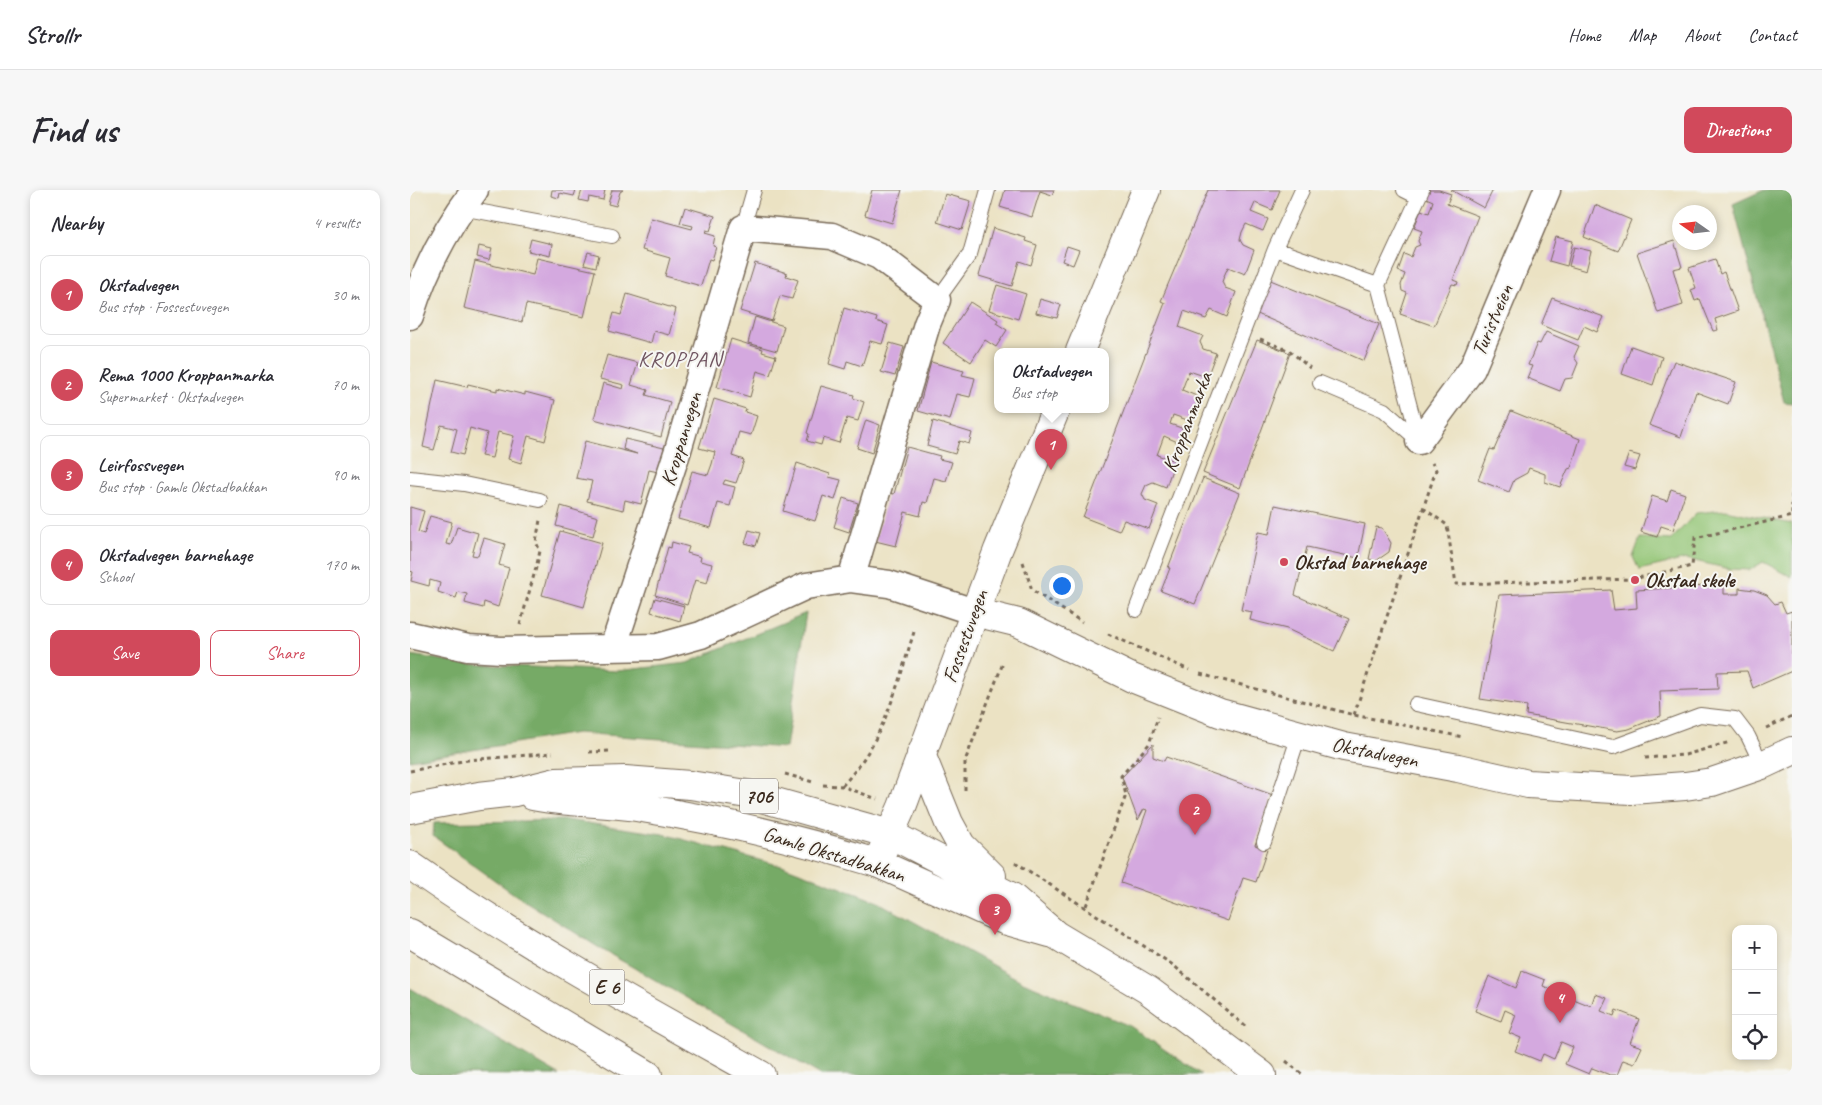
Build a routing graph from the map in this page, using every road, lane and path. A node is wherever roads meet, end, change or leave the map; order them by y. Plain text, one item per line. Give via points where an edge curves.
1 (754, 190) edge
2 (988, 190) edge
3 (1146, 190) edge
4 (1302, 190) edge
5 (1404, 190) edge
6 (1547, 190) edge
7 (1420, 194) edge
8 (468, 199) edge
9 (743, 228) junction
10 (612, 236) dead end
11 (1275, 249) junction
12 (1378, 285) junction
13 (937, 300) junction
14 (410, 316) edge
15 (1243, 332) junction
16 (1081, 348) edge
17 (1320, 382) joint
18 (1054, 413) edge
19 (1419, 441) junction
20 (410, 478) edge
21 (1792, 493) edge
22 (540, 500) joint
23 (1424, 508) junction
24 (1023, 561) dead end
25 (851, 579) junction
26 (1136, 610) dead end
27 (974, 612) junction
28 (1088, 625) dead end
29 (914, 632) dead end
30 (1105, 632) dead end
31 (410, 635) edge
32 (613, 648) junction
33 (512, 649) junction
34 (1003, 663) dead end
35 (1416, 704) dead end
36 (1159, 714) dead end
37 (1354, 715) junction
38 (1792, 716) edge
39 (1299, 735) junction
40 (1748, 736) junction
41 (1465, 737) dead end
42 (1792, 750) edge
43 (921, 754) junction
44 (1636, 759) dead end
45 (1762, 765) junction
46 (842, 786) dead end
47 (515, 792) junction
48 (965, 798) dead end
49 (410, 809) edge
50 (890, 834) junction
51 (1264, 842) dead end
52 (1013, 860) dead end
53 (877, 864) junction
54 (410, 865) edge
55 (1012, 896) junction
56 (1086, 906) junction
57 (410, 933) edge
58 (1056, 935) junction
59 (1252, 1032) dead end
60 (1281, 1057) dead end
61 (648, 1075) edge
62 (761, 1075) edge
63 (1262, 1075) edge
64 (1303, 1075) edge

1 - 9 lane, Kroppanvegen
2 - 13 lane via 970,254
3 - 16 main road
4 - 11 lane, Kroppanmarka
5 - 7 lane
6 - 19 street, Turistveien via 1472,369
7 - 12 lane
8 - 10 lane
8 - 14 street via 434,254
9 - 13 street via 832,236 880,256
9 - 32 street, Kroppanvegen via 678,450
11 - 12 lane
11 - 15 lane, Kroppanmarka
12 - 19 lane
13 - 25 street
15 - 17 path via 1290,351 1317,373
15 - 26 lane, Kroppanmarka
17 - 19 lane via 1384,410
18 - 27 main road, Fossestuvegen
19 - 23 path via 1436,470
20 - 22 lane via 464,484
21 - 23 path via 1792,516 1695,538 1692,566 1633,579 1456,584 1447,525
22 - 33 path via 543,505 536,542 540,551 538,564
23 - 37 path
24 - 28 path via 1032,590
25 - 27 street via 889,584
25 - 32 street via 806,586 692,637 658,647
27 - 39 main road, Okstadvegen via 1019,623 1132,678 1220,714
27 - 43 main road, Fossestuvegen
29 - 46 path via 878,738
30 - 37 path via 1199,674
31 - 33 street via 468,648
32 - 33 street
34 - 48 path via 965,761
35 - 40 lane via 1613,747 1700,715 1735,719
36 - 56 path via 1149,744 1120,776 1126,795
37 - 41 path
38 - 40 path
39 - 45 main road, Okstadvegen via 1528,784 1573,787 1631,790 1685,786 1712,782
39 - 51 lane
40 - 44 path via 1685,755
40 - 45 lane
42 - 45 main road, Okstadvegen
43 - 50 main road, Fossestuvegen
43 - 55 main road via 961,845
47 - 49 main road, Gamle Okstadbakkan / 706
47 - 50 main road, Gamle Okstadbakkan / 706 via 556,782 625,780 690,785 780,801
47 - 53 main road, Gamle Okstadbakkan / 706 via 713,820 790,838
50 - 53 main road, Fossestuvegen
50 - 55 main road, Gamle Okstadbakkan
52 - 56 path
53 - 58 main road, Gamle Okstadbakkan via 1004,920
54 - 62 main road, E 6 via 565,963
55 - 58 main road, Gamle Okstadbakkan
56 - 59 path via 1173,965
57 - 61 main road, E 6
58 - 63 main road, Gamle Okstadbakkan via 1148,990
60 - 64 path

